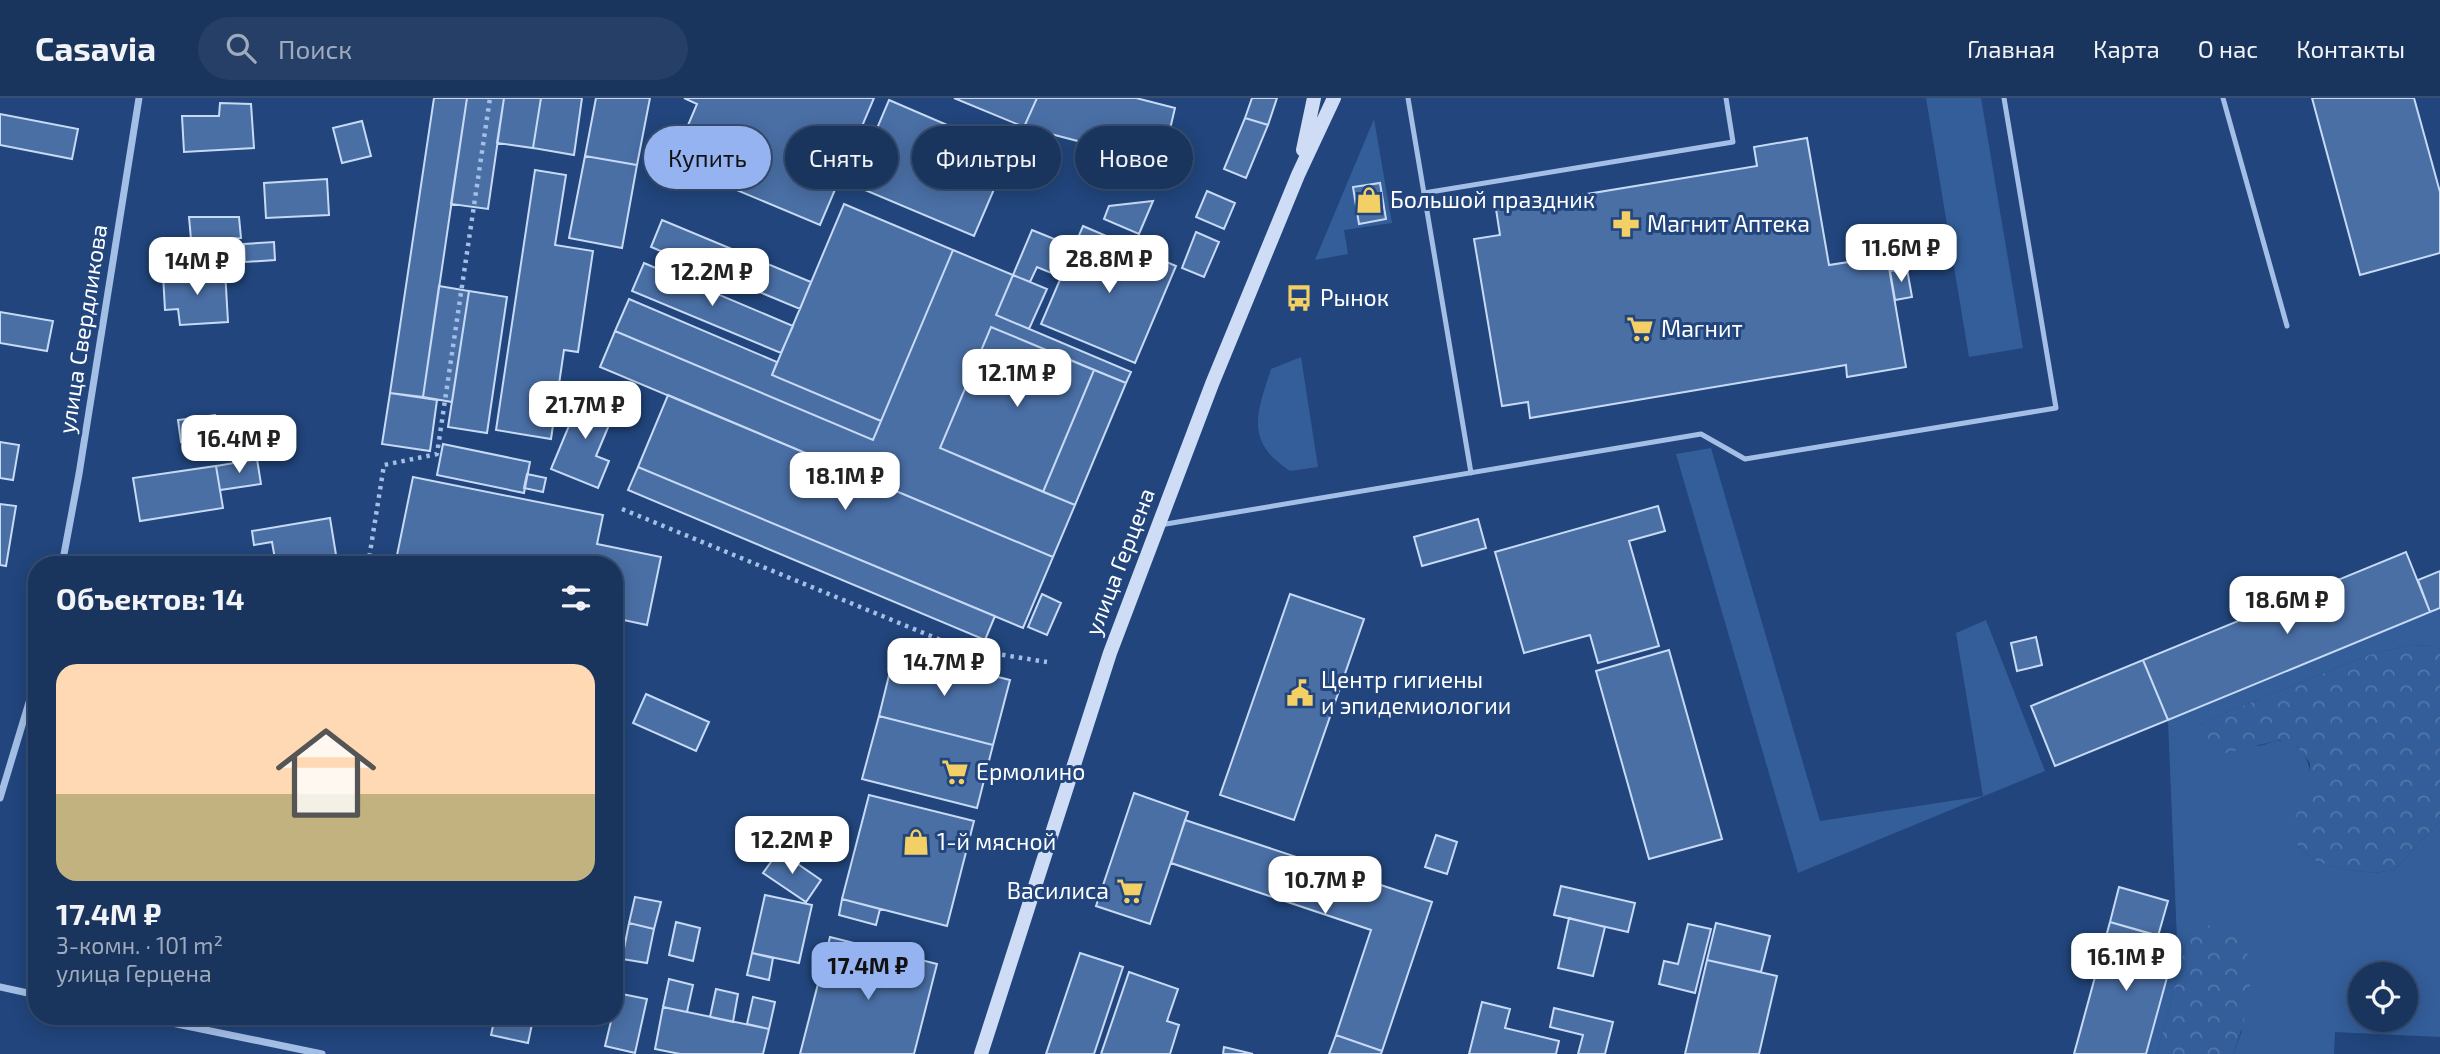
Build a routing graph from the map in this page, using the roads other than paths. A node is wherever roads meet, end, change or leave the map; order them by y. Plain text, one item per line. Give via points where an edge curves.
1 (139, 98) edge
2 (1314, 98) edge
3 (1334, 98) edge
4 (1408, 98) edge
5 (1726, 98) edge
6 (2004, 98) edge
7 (2223, 98) edge
8 (1298, 175) junction
9 (1424, 193) junction
10 (2287, 326) dead end
11 (1471, 473) junction
12 (1160, 525) junction
13 (64, 556) edge
14 (28, 706) edge
15 (0, 798) edge
16 (0, 987) edge
17 (28, 993) edge
18 (182, 1025) edge
19 (322, 1054) edge
20 (981, 1054) edge

1 - 13 street, улица Свердликова
2 - 8 street
3 - 8 street, улица Герцена
4 - 9 lane
5 - 9 lane via 1733,142
6 - 11 lane via 2056,408 1745,460 1701,434
7 - 10 lane
8 - 12 street, улица Герцена
9 - 11 lane
11 - 12 lane
12 - 20 street, улица Герцена via 1110,653
14 - 15 street
16 - 17 street
18 - 19 street

